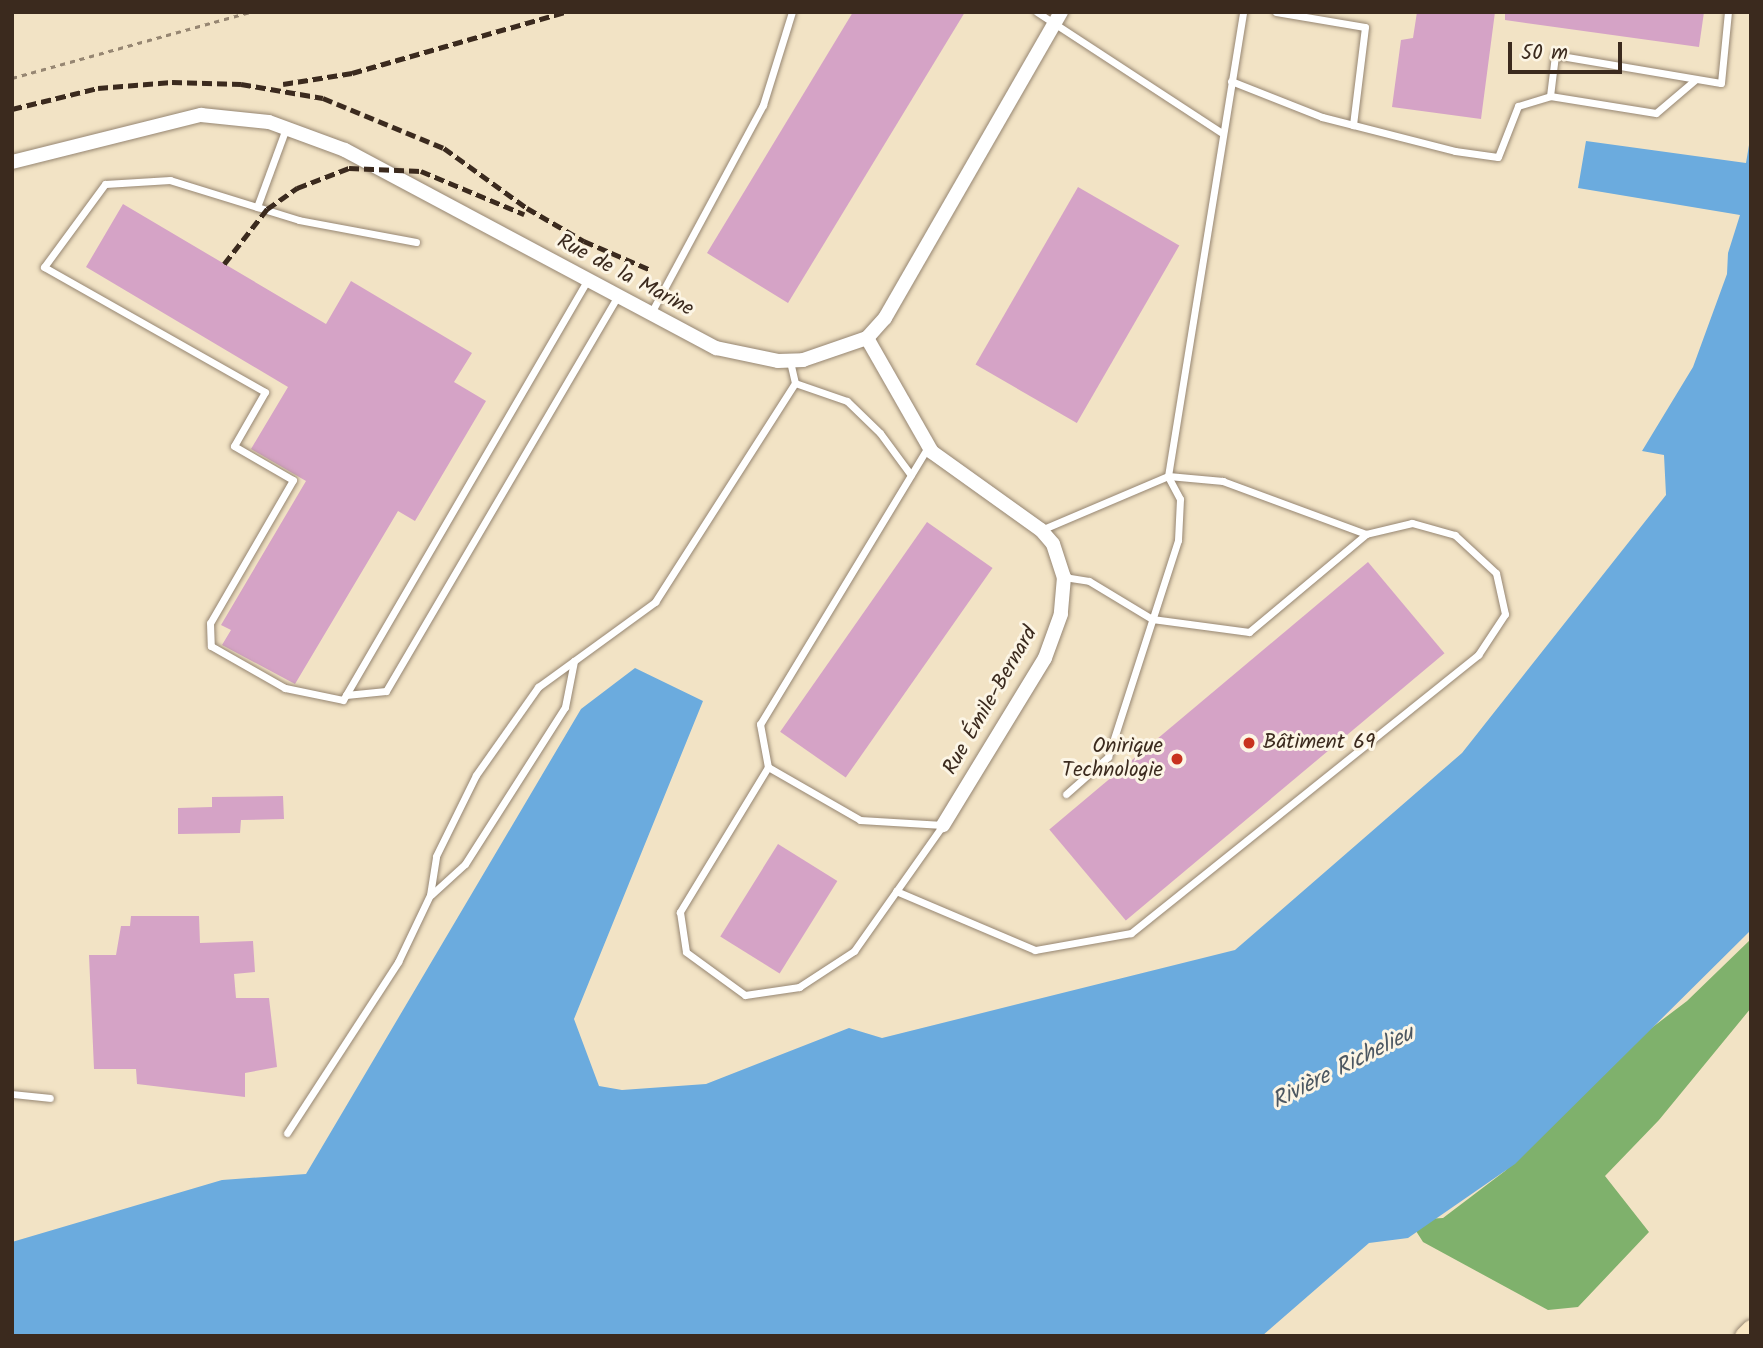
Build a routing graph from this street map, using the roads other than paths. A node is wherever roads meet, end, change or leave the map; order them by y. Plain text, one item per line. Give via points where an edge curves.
1 (792, 12) edge
2 (1037, 12) edge
3 (1243, 12) edge
4 (1276, 12) edge
5 (1728, 12) edge
6 (1057, 18) edge
7 (1696, 79) junction
8 (1231, 81) junction
9 (1550, 96) junction
10 (1353, 125) junction
11 (286, 128) junction
12 (1222, 133) junction
13 (12, 162) edge
14 (257, 207) junction
15 (416, 242) dead end
16 (587, 280) junction
17 (618, 296) junction
18 (651, 314) junction
19 (867, 338) junction
20 (790, 361) junction
21 (795, 383) junction
22 (928, 446) junction
23 (911, 475) junction
24 (1168, 476) junction
25 (1041, 530) junction
26 (1366, 534) junction
27 (1063, 577) junction
28 (1152, 620) junction
29 (574, 661) junction
30 (346, 695) junction
31 (768, 767) junction
32 (1066, 794) dead end
33 (943, 825) junction
34 (896, 891) junction
35 (430, 895) junction
36 (12, 1094) edge
37 (50, 1098) dead end
38 (287, 1133) dead end
39 (1751, 1329) edge
40 (1744, 1336) edge

1 - 18 lane via 762,105
2 - 6 lane
3 - 8 lane
4 - 10 lane via 1365,27
5 - 7 lane via 1721,83
6 - 12 lane
6 - 19 street, Rue de la Marine via 885,318
7 - 9 lane via 1656,113
7 - 9 lane via 1555,55
8 - 10 lane
8 - 12 lane
9 - 10 lane via 1518,106 1498,156 1455,152
11 - 13 street, Rue de la Marine via 244,116 201,115
11 - 14 lane
11 - 16 street, Rue de la Marine via 345,150
12 - 24 lane
14 - 15 lane via 299,220
14 - 30 lane via 170,180 105,184 44,267 265,392 234,446 293,480 210,623 211,646 285,688 343,700
16 - 17 street, Rue de la Marine
16 - 30 lane
17 - 18 street, Rue de la Marine
17 - 30 lane via 386,691
18 - 20 street, Rue de la Marine via 716,348
19 - 20 street, Rue de la Marine via 826,356
19 - 22 street, Rue Émile-Bernard
20 - 21 lane
21 - 23 lane via 847,401 880,433
21 - 29 lane via 655,601
22 - 23 lane
22 - 25 street, Rue Émile-Bernard via 942,462
23 - 31 lane via 760,724
24 - 25 lane
24 - 26 lane via 1223,481
24 - 28 lane via 1181,499 1178,540
25 - 27 street, Rue Émile-Bernard via 1053,544
26 - 28 lane via 1249,632
26 - 34 lane via 1412,523 1455,535 1496,573 1505,614 1478,655 1130,933 1035,950
27 - 28 lane via 1089,581
27 - 33 street, Rue Émile-Bernard via 1061,614 1045,658
28 - 32 lane via 1108,757
29 - 35 lane via 565,707 465,864
29 - 35 lane via 538,687 476,775 436,856
31 - 33 lane via 860,820
31 - 34 lane via 680,912 686,952 745,995 799,987 854,951
33 - 34 lane
35 - 38 lane via 398,962
36 - 37 lane
39 - 40 street

